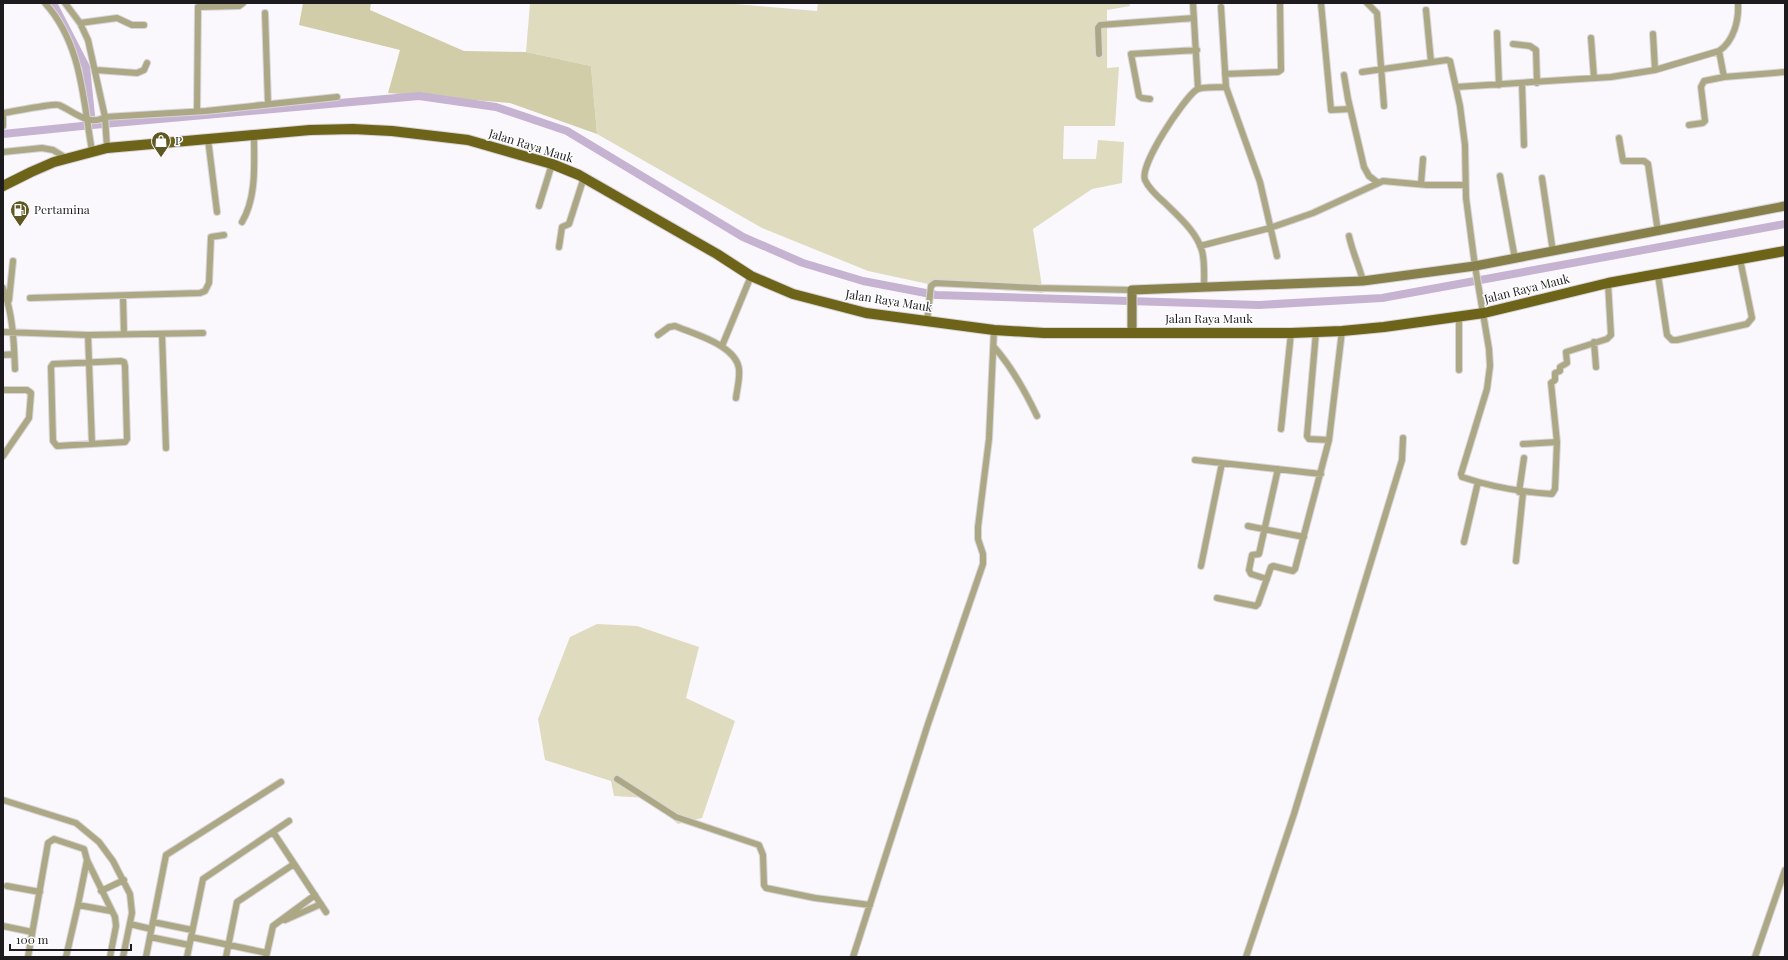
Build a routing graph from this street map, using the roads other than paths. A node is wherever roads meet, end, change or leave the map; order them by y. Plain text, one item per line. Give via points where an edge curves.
1 (45, 3) edge
2 (65, 3) edge
3 (243, 3) edge
4 (1193, 3) edge
5 (1280, 3) edge
6 (1322, 3) edge
7 (1367, 3) edge
8 (1738, 3) edge
9 (198, 5) edge
10 (1221, 7) dead end
11 (1426, 10) dead end
12 (265, 13) dead end
13 (1194, 18) junction
14 (80, 23) junction
15 (144, 25) dead end
16 (1497, 33) dead end
17 (1654, 34) dead end
18 (1591, 38) dead end
19 (1513, 44) dead end
20 (1197, 50) junction
21 (1719, 51) junction
22 (1099, 54) dead end
23 (1431, 62) junction
24 (147, 63) dead end
25 (1382, 68) junction
26 (96, 70) junction
27 (1655, 70) junction
28 (1362, 72) dead end
29 (1785, 72) edge
30 (1225, 74) junction
31 (1344, 74) dead end
32 (1724, 77) junction
33 (1594, 78) junction
34 (1522, 83) junction
35 (1537, 83) junction
36 (1499, 85) junction
37 (1226, 87) junction
38 (1456, 87) junction
39 (1198, 89) junction
40 (337, 97) dead end
41 (1150, 99) dead end
42 (268, 104) junction
43 (1384, 106) dead end
44 (1350, 109) junction
45 (197, 111) junction
46 (3, 114) edge
47 (104, 119) junction
48 (89, 121) junction
49 (1689, 125) dead end
50 (3, 126) edge
51 (254, 135) junction
52 (1619, 138) dead end
53 (208, 139) junction
54 (106, 145) junction
55 (1524, 145) dead end
56 (91, 146) junction
57 (3, 152) edge
58 (66, 158) junction
59 (1423, 159) dead end
60 (552, 164) junction
61 (1500, 176) dead end
62 (584, 177) junction
63 (1542, 178) dead end
64 (1377, 182) junction
65 (1421, 184) junction
66 (1465, 185) junction
67 (3, 186) edge
68 (539, 206) dead end
69 (1785, 206) edge
70 (217, 212) dead end
71 (242, 222) dead end
72 (1270, 228) junction
73 (1658, 232) junction
74 (224, 235) dead end
75 (1349, 236) dead end
76 (1200, 246) junction
77 (558, 247) dead end
78 (1785, 251) edge
79 (1553, 252) junction
80 (1277, 256) dead end
81 (1515, 259) junction
82 (1740, 259) junction
83 (13, 261) dead end
84 (1476, 269) junction
85 (1658, 275) junction
86 (751, 276) junction
87 (1363, 282) junction
88 (1608, 283) junction
89 (1204, 287) junction
90 (3, 288) edge
91 (1132, 293) junction
92 (123, 296) junction
93 (30, 298) dead end
94 (8, 302) junction
95 (1483, 309) junction
96 (1459, 317) junction
97 (928, 318) junction
98 (1132, 328) junction
99 (994, 330) junction
100 (1342, 331) junction
101 (3, 332) edge
102 (1316, 332) junction
103 (13, 333) junction
104 (203, 333) dead end
105 (1291, 333) junction
106 (124, 334) junction
107 (162, 334) junction
108 (88, 335) junction
109 (658, 335) dead end
110 (1594, 342) junction
111 (722, 346) junction
112 (994, 347) junction
113 (14, 354) junction
114 (3, 355) edge
115 (88, 363) junction
116 (1596, 367) dead end
117 (15, 369) dead end
118 (1459, 370) dead end
119 (3, 390) edge
120 (736, 398) dead end
121 (1036, 416) dead end
122 (1281, 429) dead end
123 (1403, 438) dead end
124 (1329, 440) junction
125 (1557, 442) junction
126 (92, 444) junction
127 (1523, 444) dead end
128 (166, 448) dead end
129 (3, 456) edge
130 (1524, 458) dead end
131 (1195, 460) dead end
132 (1222, 463) junction
133 (1278, 469) junction
134 (1321, 474) junction
135 (1478, 482) junction
136 (1521, 492) junction
137 (1248, 526) dead end
138 (1265, 530) junction
139 (1304, 537) junction
140 (1464, 542) dead end
141 (1516, 561) dead end
142 (1201, 566) dead end
143 (1267, 579) junction
144 (1217, 598) dead end
145 (617, 779) dead end
146 (280, 782) dead end
147 (3, 800) edge
148 (289, 821) dead end
149 (273, 832) junction
150 (87, 860) junction
151 (294, 864) junction
152 (1785, 870) edge
153 (124, 880) junction
154 (7, 886) dead end
155 (101, 891) junction
156 (40, 892) junction
157 (315, 895) junction
158 (320, 904) junction
159 (78, 905) junction
160 (870, 905) junction
161 (111, 912) junction
162 (326, 912) dead end
163 (153, 922) junction
164 (130, 924) junction
165 (3, 926) edge
166 (273, 926) junction
167 (152, 929) junction
168 (192, 930) junction
169 (32, 932) junction
170 (150, 937) junction
171 (191, 937) junction
172 (229, 945) junction
173 (189, 946) junction
174 (267, 955) edge
175 (1756, 956) edge
176 (28, 957) edge
177 (66, 957) edge
178 (110, 957) edge
179 (123, 957) edge
180 (146, 957) edge
181 (187, 957) edge
182 (226, 957) edge
183 (853, 957) edge
184 (1246, 957) edge

1 - 48 street via 65,32 78,63
2 - 14 street
3 - 9 street via 239,6
4 - 13 street
5 - 30 street via 1281,70
6 - 44 street via 1331,110
7 - 25 street via 1377,13
8 - 21 street via 1739,16 1730,41
9 - 45 street
10 - 30 street
11 - 23 street
12 - 42 street
13 - 20 street
13 - 22 street via 1100,25
14 - 15 street via 117,18 132,25
14 - 26 street via 88,40
16 - 36 street
17 - 27 street
18 - 33 street
19 - 35 street via 1530,46 1536,50
20 - 39 street
20 - 41 street via 1131,54 1139,96
21 - 27 street
21 - 32 street
23 - 25 street
23 - 38 street via 1450,61
24 - 26 street via 144,70 137,72
25 - 28 street
25 - 43 street
26 - 47 street
27 - 33 street
29 - 32 street
30 - 37 street
31 - 44 street
32 - 49 street via 1704,81 1702,84 1705,121
33 - 35 street
34 - 35 street
34 - 36 street
34 - 55 street
36 - 38 street
37 - 39 street
37 - 72 street via 1260,182
38 - 66 street via 1465,145
39 - 76 street via 1185,101 1156,144 1144,177 1155,194 1182,220
40 - 42 street
42 - 45 street
44 - 64 street via 1364,167 1369,176
45 - 47 street
46 - 48 street via 58,105
46 - 50 street
47 - 48 street
47 - 54 street
48 - 56 street
51 - 53 main road, Jalan Raya Mauk
51 - 60 main road, Jalan Raya Mauk via 346,129 415,132 468,140
51 - 71 street via 254,180 247,214
52 - 73 street via 1622,160 1644,161 1648,164
53 - 54 main road, Jalan Raya Mauk
53 - 70 street
54 - 56 main road, Jalan Raya Mauk
56 - 58 main road, Jalan Raya Mauk
57 - 58 street via 42,148
58 - 67 main road, Jalan Raya Mauk
59 - 65 street
60 - 62 main road, Jalan Raya Mauk
60 - 68 street
61 - 81 street
62 - 77 street via 569,224 562,227
62 - 86 main road, Jalan Raya Mauk
63 - 79 street
64 - 65 street
64 - 72 street via 1312,213
65 - 66 street
66 - 84 street
69 - 73 street
72 - 76 street
72 - 80 street
73 - 79 street
74 - 92 street via 211,237 209,283 205,291
75 - 87 street
76 - 89 street
78 - 82 main road, Jalan Raya Mauk
79 - 81 street
81 - 84 street
82 - 85 main road, Jalan Raya Mauk
82 - 85 street via 1752,318 1749,322 1677,340 1672,340 1667,335
83 - 94 street
84 - 87 street
84 - 95 street
85 - 88 main road, Jalan Raya Mauk
86 - 97 main road, Jalan Raya Mauk via 768,285 814,300 866,313
86 - 111 street
87 - 89 street
88 - 95 main road, Jalan Raya Mauk
88 - 110 street via 1612,333 1610,337
89 - 91 street
90 - 94 street
91 - 97 street via 935,282 930,290
91 - 98 street
92 - 93 street
92 - 106 street
94 - 103 street
95 - 96 main road, Jalan Raya Mauk
95 - 135 street via 1490,349 1487,389 1461,474 1462,477
96 - 100 main road, Jalan Raya Mauk via 1384,328
96 - 118 street
97 - 99 main road, Jalan Raya Mauk
98 - 99 main road, Jalan Raya Mauk via 1044,333
98 - 105 main road, Jalan Raya Mauk
99 - 112 street
100 - 102 main road, Jalan Raya Mauk
100 - 124 street
101 - 103 street
102 - 105 main road, Jalan Raya Mauk
102 - 124 street via 1307,436 1309,439
103 - 108 street
103 - 113 street
104 - 107 street
105 - 122 street
106 - 107 street
106 - 108 street
107 - 128 street
108 - 115 street
109 - 111 street via 675,326
110 - 116 street
110 - 125 street via 1566,352 1567,363 1560,367 1560,371 1555,374 1555,380 1551,383
111 - 120 street via 734,356 739,368
112 - 121 street via 1024,390
112 - 160 street via 989,439 978,527 983,564
113 - 114 street
113 - 117 street
115 - 126 street
115 - 126 street via 121,361 125,366 127,439 122,443
115 - 126 street via 53,364 51,367 53,441 57,446
119 - 129 street via 27,390 31,393 29,418
123 - 184 street via 1402,460 1294,814
124 - 134 street
125 - 127 street
125 - 136 street via 1552,494
130 - 136 street
131 - 132 street
132 - 133 street
132 - 142 street
133 - 134 street
133 - 138 street
134 - 139 street
135 - 136 street
135 - 140 street
136 - 141 street
137 - 138 street
138 - 139 street
138 - 143 street via 1259,554 1252,555 1249,572
139 - 143 street via 1296,569 1293,571 1272,567
143 - 144 street via 1256,606
145 - 160 street via 676,817 759,846 763,855 766,888
146 - 163 street via 166,854
147 - 153 street via 76,823 99,842
148 - 149 street
149 - 151 street
149 - 168 street via 203,879
150 - 155 street
150 - 156 street via 84,849 54,839 50,841
150 - 159 street
151 - 157 street
151 - 172 street via 237,902
152 - 175 street
153 - 155 street
153 - 164 street via 130,894
154 - 156 street
155 - 161 street
156 - 169 street
157 - 158 street
157 - 166 street
158 - 162 street
158 - 166 street
159 - 161 street
159 - 177 street
160 - 183 street
161 - 178 street via 115,917 116,926
163 - 167 street
163 - 168 street
164 - 167 street
164 - 179 street
165 - 169 street
166 - 174 street
167 - 170 street
168 - 171 street
169 - 176 street
170 - 173 street
170 - 180 street
171 - 172 street
171 - 173 street
172 - 174 street
172 - 182 street
173 - 181 street

